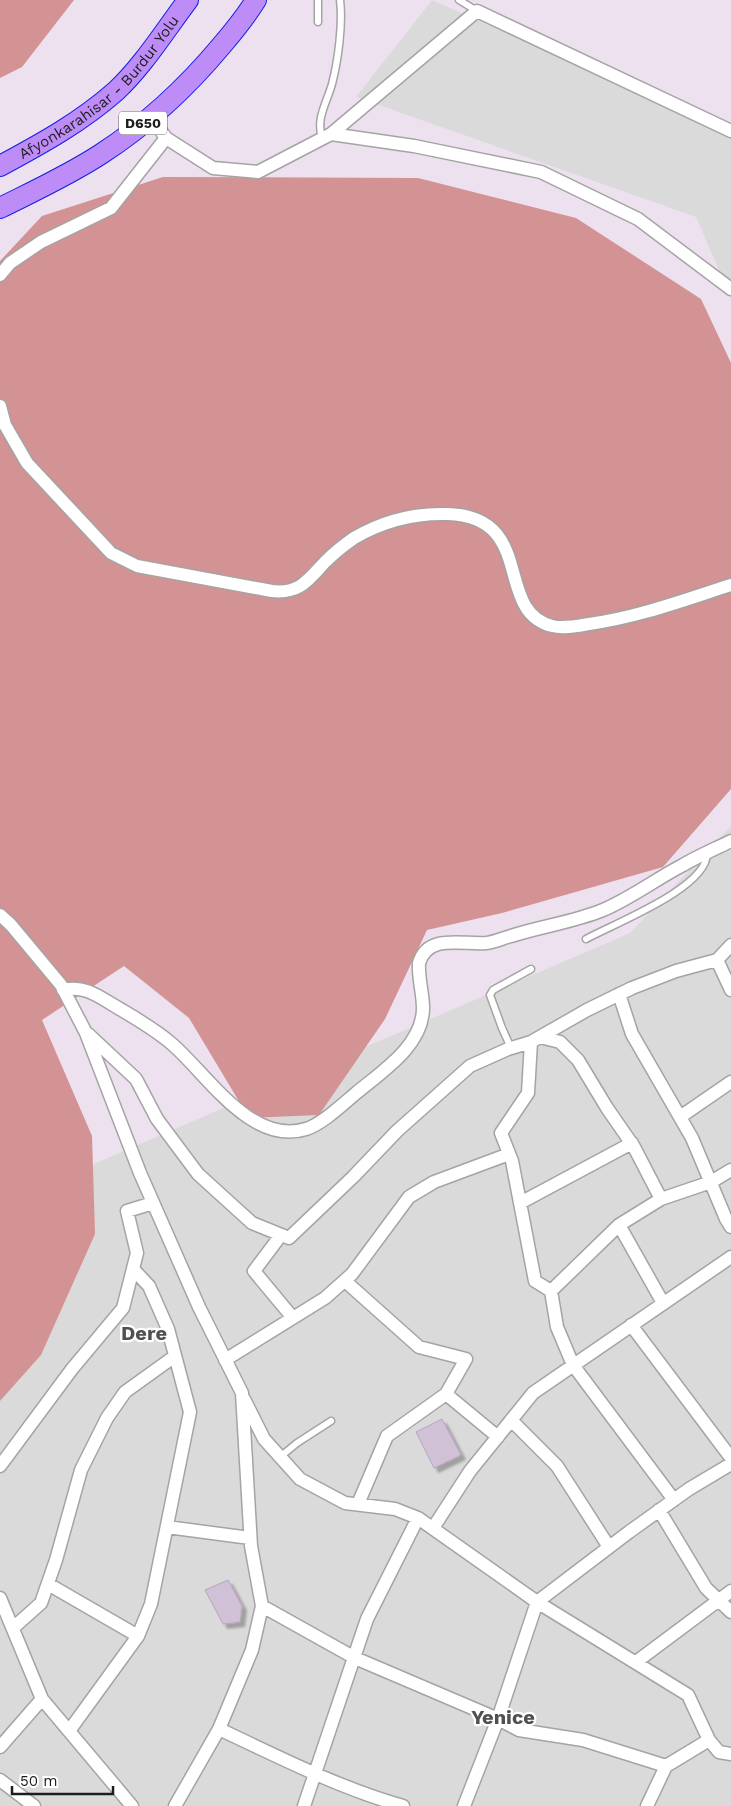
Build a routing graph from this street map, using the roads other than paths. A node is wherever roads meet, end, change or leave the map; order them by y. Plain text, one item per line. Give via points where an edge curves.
1 (188, 0) edge
2 (256, 0) edge
3 (318, 0) edge
4 (340, 0) edge
5 (459, 0) edge
6 (477, 11) junction
7 (318, 22) dead end
8 (151, 117) junction
9 (731, 131) edge
10 (326, 137) junction
11 (166, 138) junction
12 (0, 166) edge
13 (0, 208) edge
14 (0, 275) edge
15 (731, 289) edge
16 (0, 406) edge
17 (731, 585) edge
18 (731, 841) edge
19 (707, 853) junction
20 (0, 915) edge
21 (586, 939) dead end
22 (731, 945) edge
23 (717, 960) junction
24 (531, 969) dead end
25 (63, 990) junction
26 (731, 990) edge
27 (619, 994) junction
28 (86, 1032) junction
29 (536, 1039) junction
30 (511, 1048) junction
31 (731, 1082) edge
32 (680, 1117) junction
33 (632, 1143) junction
34 (509, 1154) junction
35 (731, 1170) edge
36 (710, 1182) junction
37 (661, 1199) junction
38 (520, 1202) junction
39 (153, 1203) junction
40 (619, 1225) junction
41 (731, 1228) edge
42 (282, 1235) junction
43 (731, 1257) edge
44 (134, 1270) junction
45 (345, 1281) junction
46 (551, 1291) junction
47 (663, 1303) junction
48 (293, 1318) junction
49 (631, 1325) junction
50 (175, 1356) junction
51 (225, 1360) junction
52 (573, 1365) junction
53 (242, 1393) junction
54 (446, 1394) junction
55 (511, 1420) junction
56 (331, 1421) dead end
57 (498, 1437) junction
58 (280, 1457) junction
59 (731, 1458) edge
60 (731, 1464) edge
61 (0, 1466) edge
62 (674, 1500) junction
63 (358, 1504) junction
64 (659, 1510) junction
65 (418, 1518) junction
66 (167, 1527) junction
67 (433, 1528) junction
68 (250, 1538) junction
69 (609, 1547) junction
70 (48, 1584) junction
71 (731, 1591) edge
72 (0, 1598) edge
73 (718, 1599) junction
74 (537, 1602) junction
75 (262, 1606) junction
76 (731, 1612) edge
77 (13, 1628) junction
78 (138, 1636) junction
79 (355, 1658) junction
80 (636, 1662) junction
81 (42, 1699) junction
82 (498, 1719) junction
83 (219, 1729) junction
84 (69, 1731) junction
85 (709, 1740) junction
86 (0, 1746) edge
87 (731, 1754) edge
88 (666, 1766) junction
89 (314, 1774) junction
90 (0, 1780) edge
91 (34, 1806) edge
92 (132, 1806) edge
93 (175, 1806) edge
94 (304, 1806) edge
95 (403, 1806) edge
96 (464, 1806) edge
97 (646, 1806) edge

1 - 12 highway, Afyonkarahisar - Burdur Yolu / D650 via 117,90 76,123
2 - 8 highway, D650 via 203,68
3 - 7 lane
4 - 10 lane via 336,68 320,118
5 - 6 lane
6 - 9 street
6 - 10 street
8 - 11 street
8 - 13 highway, D650 via 102,154
10 - 11 street via 258,172 214,168
10 - 15 street via 414,146 541,172 638,219
11 - 14 street via 111,208 41,242 10,263
16 - 17 street via 5,425 27,463 111,554 137,566 287,591 309,581 339,550 368,530 398,519 446,514 473,519 494,531 505,546 523,604 536,619 552,626 570,627 622,618
18 - 19 street
19 - 21 lane via 702,870 666,898
19 - 25 street via 591,914 494,941 453,942 428,949 419,963 422,1019 410,1045 352,1096 304,1129 284,1131 264,1126 216,1090 183,1054 146,1024 80,988
20 - 25 street
22 - 23 street
23 - 26 street
23 - 27 street via 676,971
24 - 30 lane via 493,990 490,995
25 - 28 street
27 - 29 street
27 - 32 street via 632,1034
28 - 39 street
28 - 42 street via 136,1079 157,1119 198,1174 252,1223
29 - 30 street
29 - 33 street via 560,1042 578,1060
29 - 34 street via 528,1093 501,1133
30 - 42 street via 470,1066 397,1131 289,1238
31 - 32 street
32 - 36 street
33 - 37 street
33 - 38 street
34 - 38 street
34 - 45 street via 434,1182 409,1197
35 - 36 street
36 - 37 street
36 - 41 street
37 - 40 street
38 - 46 street via 535,1281
39 - 44 street via 128,1211 137,1253
39 - 51 street
40 - 46 street
40 - 47 street
42 - 48 street via 254,1270
43 - 47 street
44 - 50 street via 150,1286
44 - 61 street via 123,1308 72,1369
45 - 48 street
45 - 54 street via 419,1347 466,1359
46 - 52 street via 557,1327
47 - 49 street
48 - 51 street
49 - 52 street
49 - 59 street
50 - 66 street via 190,1412
50 - 70 street via 124,1392 107,1418 81,1470
51 - 53 street
52 - 55 street via 533,1393
52 - 62 street
53 - 58 street via 264,1439
53 - 68 street
54 - 57 street
54 - 63 street via 387,1436
55 - 57 street
55 - 69 street via 557,1466
56 - 58 lane
57 - 67 street via 470,1471
58 - 63 street via 300,1479 345,1502
60 - 62 street
62 - 64 street
63 - 65 street via 395,1509
64 - 69 street
64 - 73 street via 706,1588
65 - 67 street
65 - 79 street via 367,1618
66 - 68 street
66 - 78 street via 151,1604
67 - 74 street
68 - 75 street
69 - 74 street
70 - 77 street via 41,1603
70 - 78 street
71 - 73 street
72 - 77 street
73 - 76 street
73 - 80 street
74 - 80 street
74 - 82 street
75 - 79 street
75 - 83 street via 252,1650
77 - 81 street
78 - 84 street
79 - 82 street
79 - 89 street
80 - 85 street via 688,1694
81 - 84 street
81 - 86 street
82 - 88 street via 519,1730 583,1740
82 - 96 street
83 - 89 street
83 - 93 street
84 - 92 street
85 - 87 street via 719,1752
85 - 88 street
88 - 97 street
89 - 94 street
89 - 95 street
90 - 91 street

